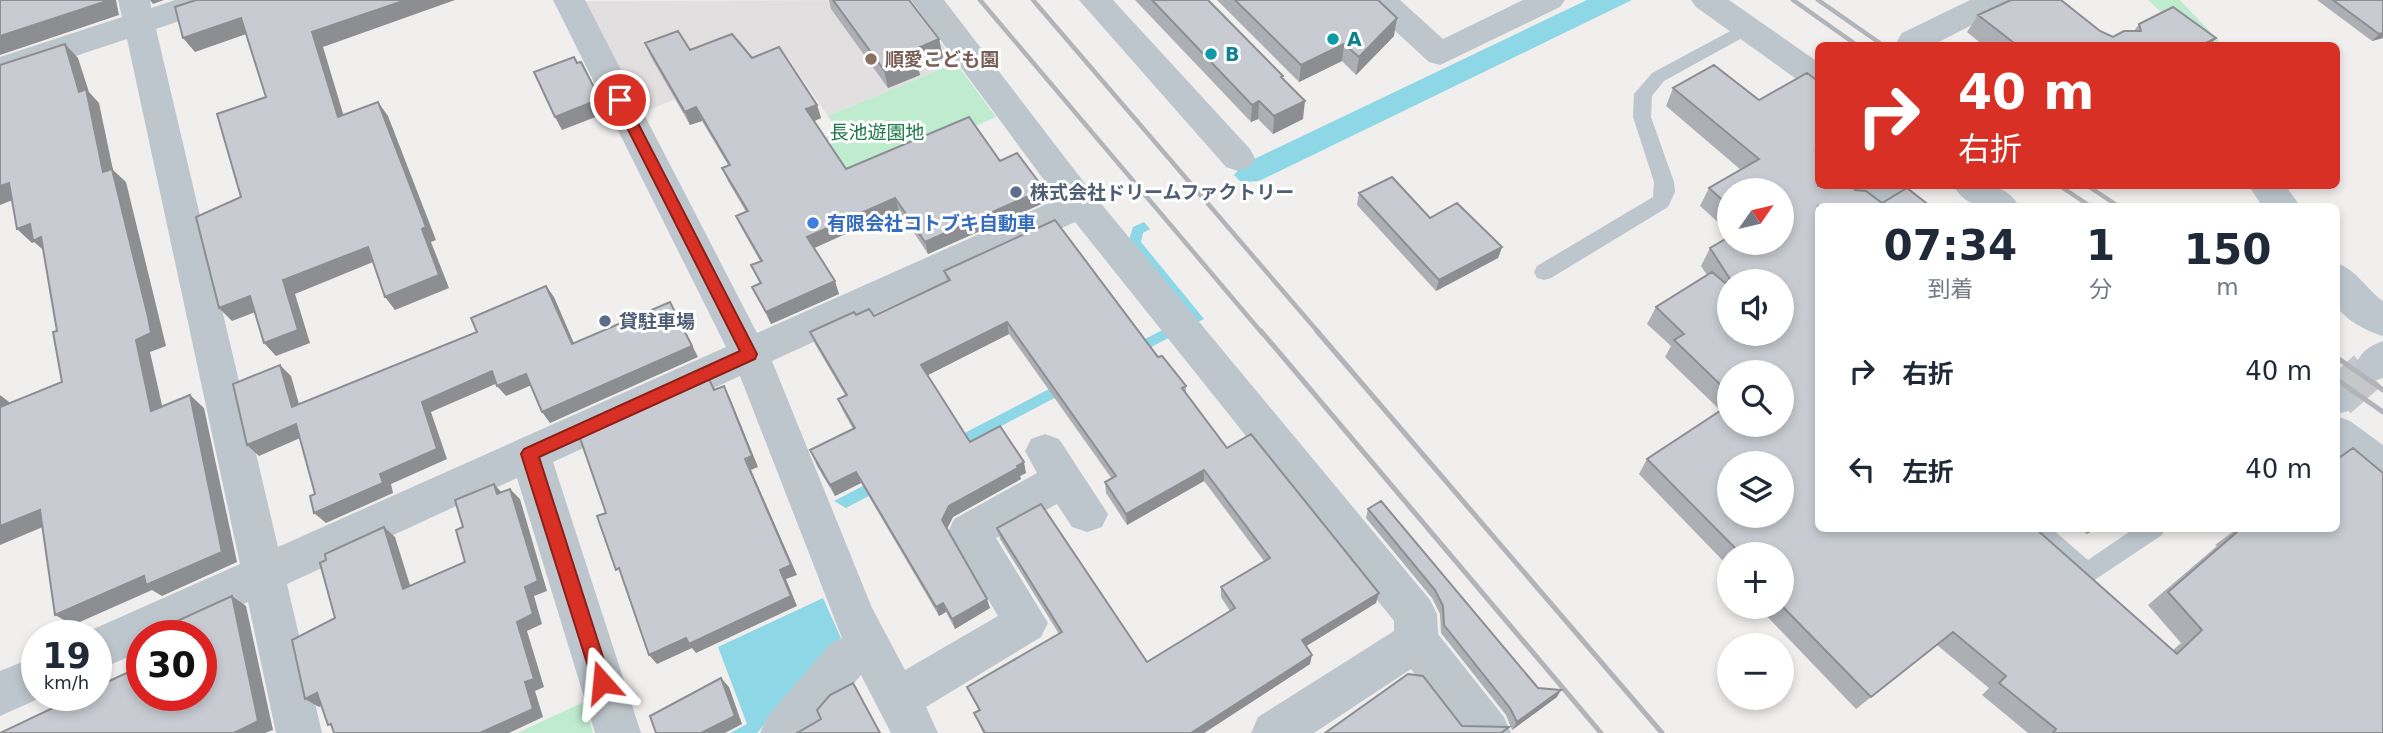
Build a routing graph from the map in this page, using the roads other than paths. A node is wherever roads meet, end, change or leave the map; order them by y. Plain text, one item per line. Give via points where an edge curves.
1 (209, 0) edge
2 (569, 0) edge
3 (927, 0) edge
4 (1095, 0) edge
5 (1380, 0) edge
6 (1549, 0) edge
7 (1707, 0) edge
8 (1996, 0) edge
9 (137, 12) edge
10 (1747, 28) junction
11 (1913, 41) dead end
12 (0, 69) edge
13 (1815, 76) edge
14 (1238, 158) dead end
15 (1976, 189) edge
16 (2268, 189) edge
17 (1996, 203) edge
18 (2280, 203) edge
19 (1081, 204) junction
20 (1544, 272) dead end
21 (2340, 282) edge
22 (2383, 321) edge
23 (749, 354) junction
24 (2340, 436) edge
25 (530, 454) junction
26 (2383, 468) edge
27 (1087, 514) dead end
28 (2039, 532) edge
29 (2148, 532) edge
30 (265, 573) junction
31 (1416, 641) junction
32 (112, 643) edge
33 (869, 646) junction
34 (21, 684) edge
35 (0, 694) edge
36 (906, 716) edge
37 (299, 733) edge
38 (618, 733) edge
39 (783, 733) edge
40 (1274, 733) edge
41 (1488, 733) edge

1 - 9 street
2 - 23 street
3 - 19 street
4 - 14 street
5 - 6 street via 1440,54
7 - 10 street
8 - 11 street
9 - 12 street
9 - 30 street
10 - 13 street
10 - 20 lane via 1658,77 1643,94 1642,117 1664,182 1661,202
15 - 17 street
16 - 18 street
19 - 23 street
19 - 31 street via 1415,614
21 - 22 street via 2356,302
23 - 25 street
23 - 33 street
24 - 26 street
25 - 30 street
25 - 38 street
27 - 36 street via 1054,465 969,532 1026,623
28 - 29 lane via 2087,574
30 - 32 street
30 - 37 street
31 - 40 street
31 - 41 street
33 - 36 street
33 - 39 street via 846,659
34 - 35 street

